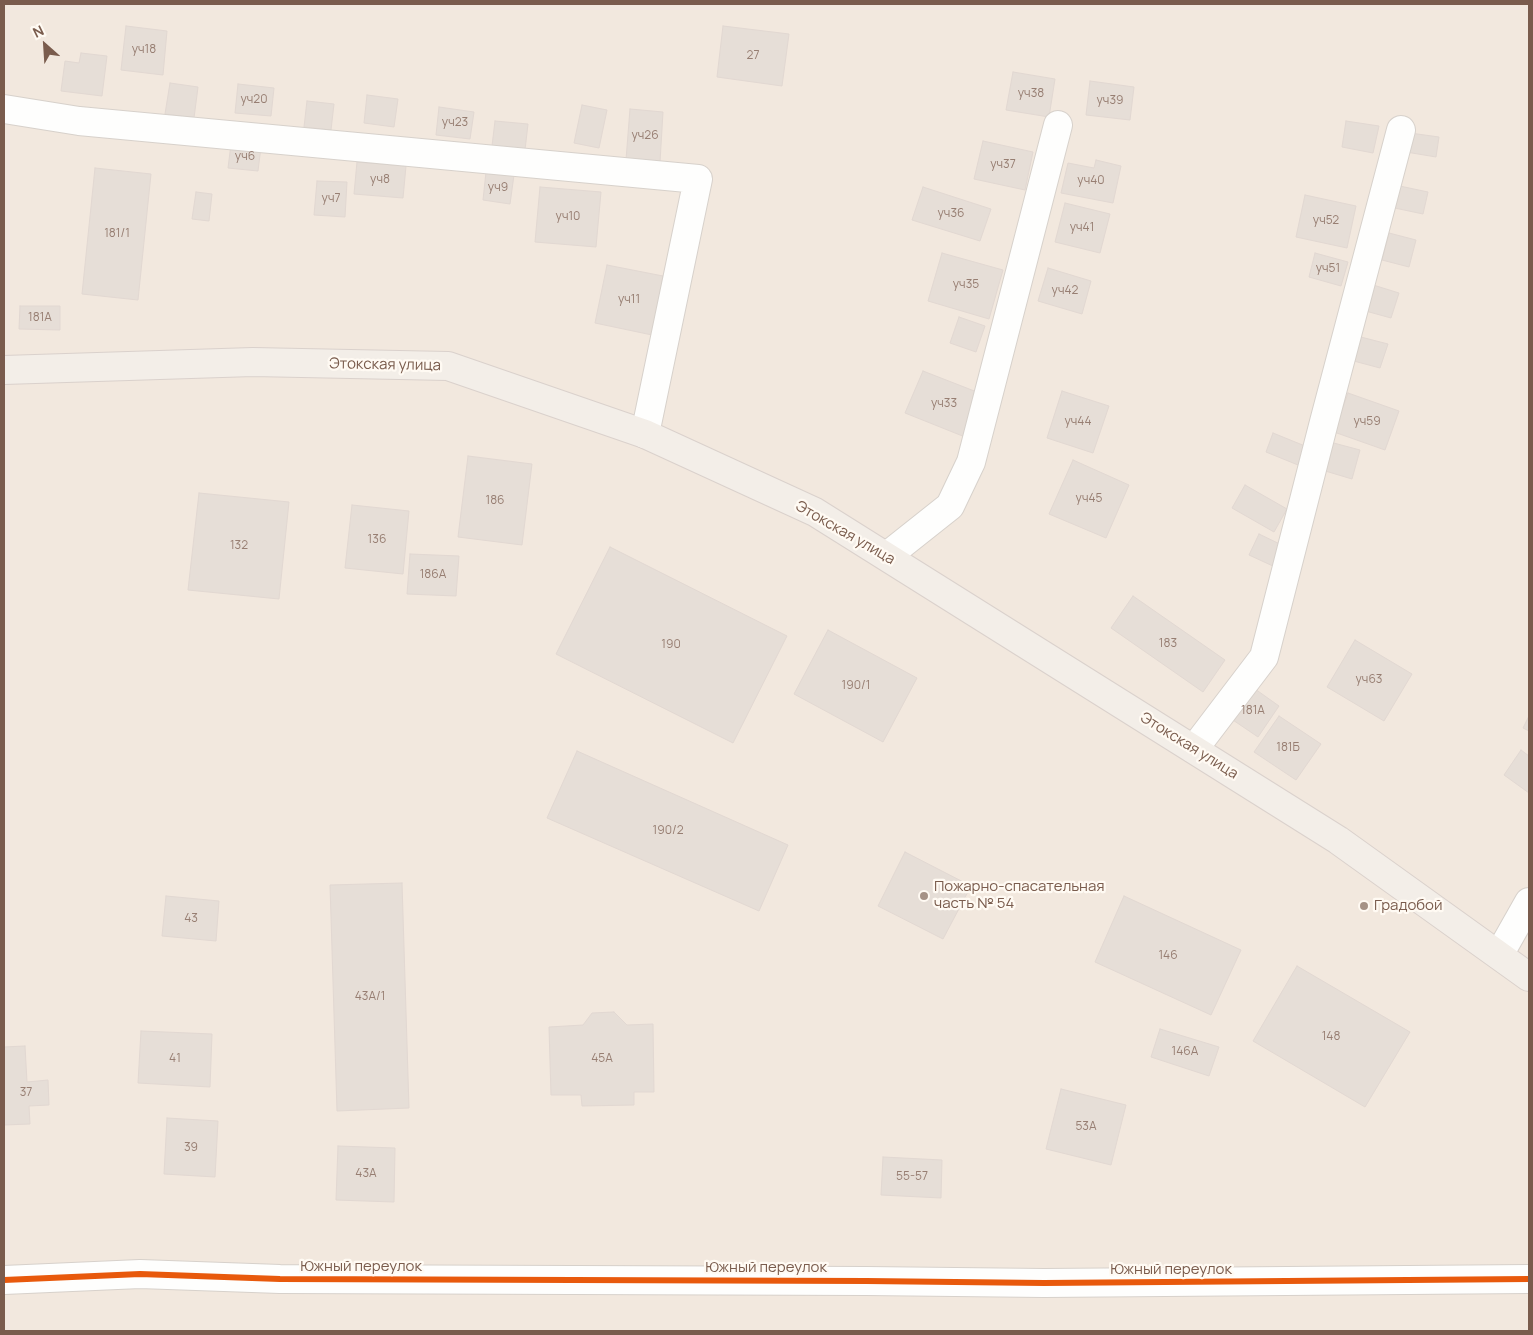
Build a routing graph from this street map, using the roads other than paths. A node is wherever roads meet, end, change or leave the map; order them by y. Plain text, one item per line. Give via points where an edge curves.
1 (4, 109) edge
2 (1058, 125) dead end
3 (1401, 130) dead end
4 (4, 370) edge
5 (645, 434) junction
6 (887, 556) junction
7 (1194, 749) junction
8 (1529, 902) edge
9 (1499, 955) junction
10 (1529, 977) edge
11 (4, 1280) edge
12 (1529, 1280) edge

1 - 5 street via 79,121 698,180
2 - 6 street via 971,462 950,506
3 - 7 street via 1264,657
4 - 5 main road, Этокская улица via 253,362 448,366
5 - 6 main road, Этокская улица via 815,512
6 - 7 main road, Этокская улица
7 - 9 main road, Этокская улица via 1338,840
8 - 9 street
9 - 10 main road, Этокская улица
11 - 12 street, Южный переулок via 140,1274 290,1279 1044,1283

